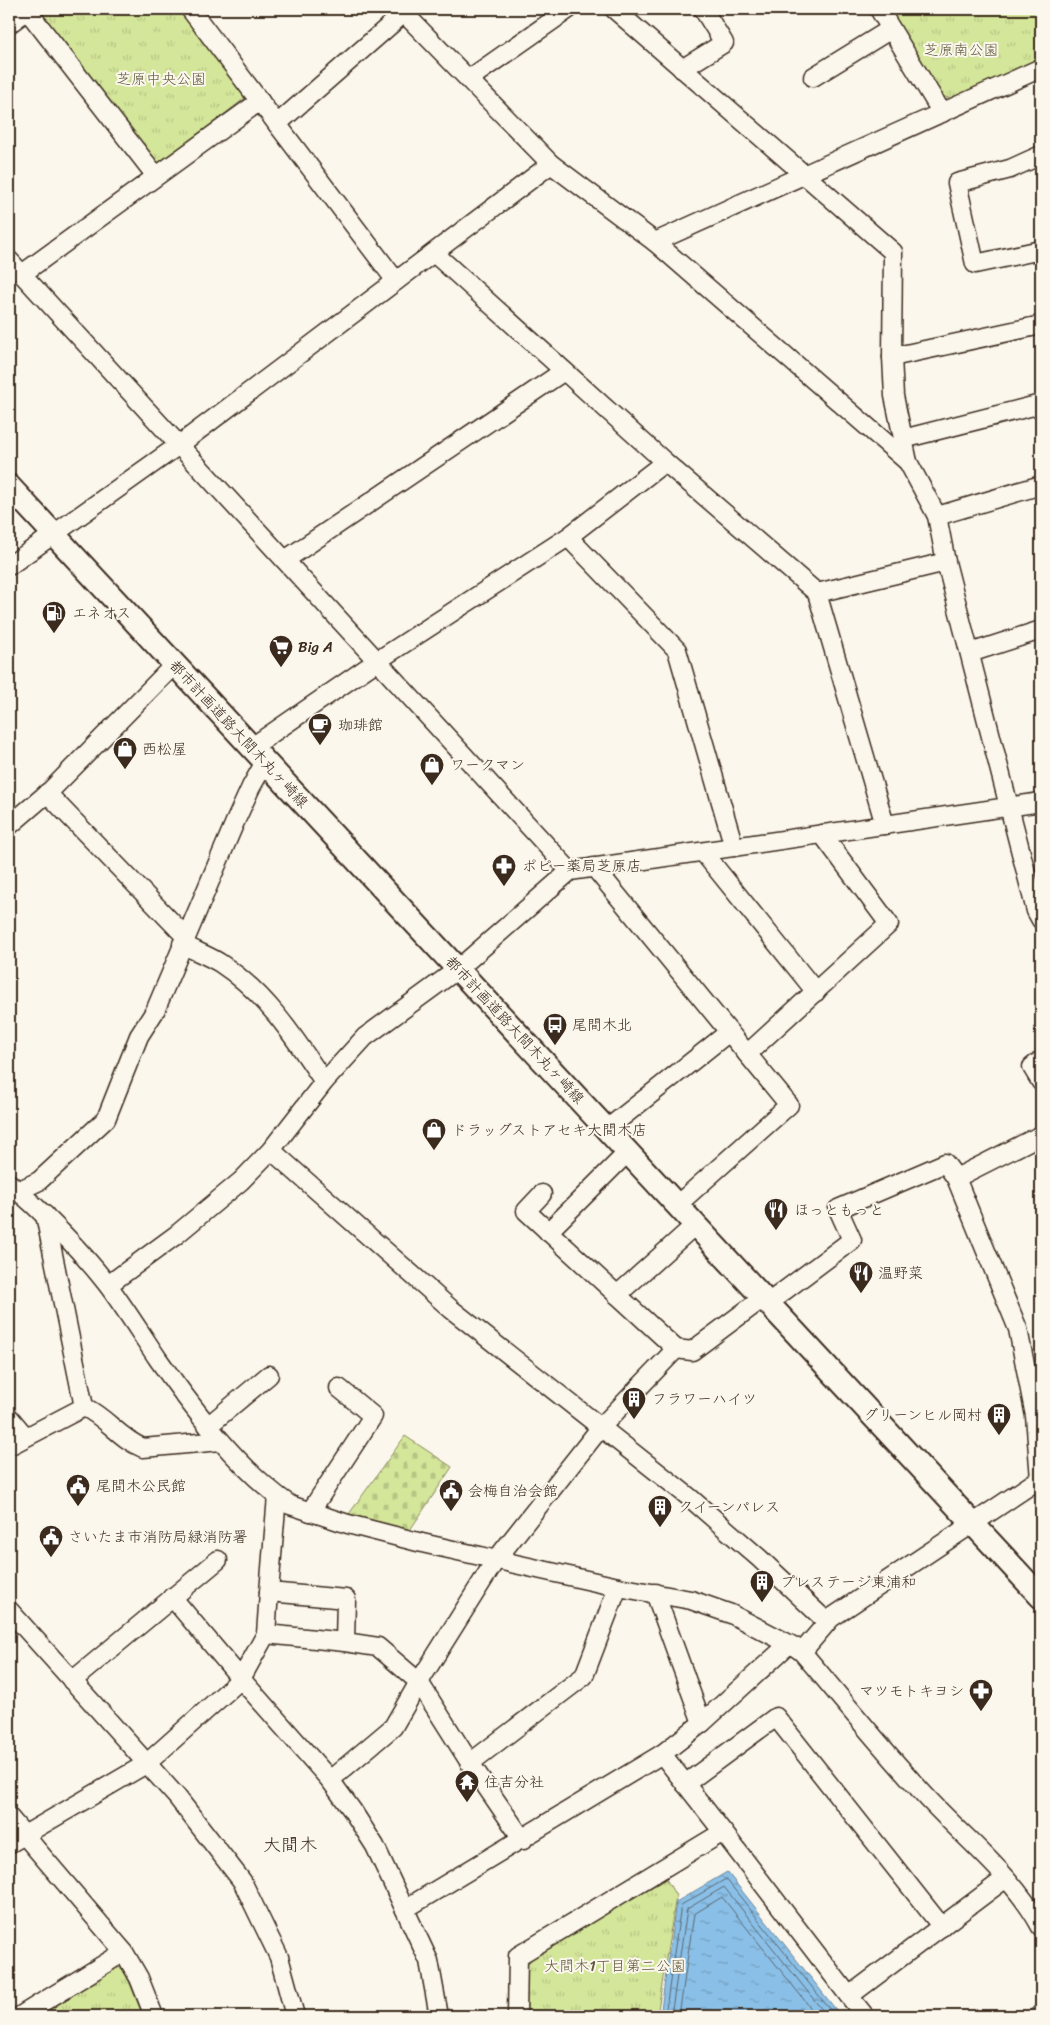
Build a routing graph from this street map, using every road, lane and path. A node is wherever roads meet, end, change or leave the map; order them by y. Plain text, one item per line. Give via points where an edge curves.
1 (28, 9) edge
2 (190, 9) edge
3 (570, 9) edge
4 (614, 9) edge
5 (703, 9) edge
6 (879, 9) edge
7 (402, 11) edge
8 (9, 24) edge
9 (891, 29) junction
10 (1041, 68) edge
11 (682, 69) junction
12 (813, 77) dead end
13 (469, 79) junction
14 (260, 101) junction
15 (942, 114) junction
16 (277, 124) junction
17 (1041, 155) edge
18 (552, 164) junction
19 (805, 175) junction
20 (156, 176) junction
21 (655, 242) junction
22 (1041, 250) edge
23 (434, 253) junction
24 (9, 260) edge
25 (22, 274) junction
26 (396, 281) junction
27 (1041, 325) edge
28 (892, 357) junction
29 (564, 371) junction
30 (1041, 404) edge
31 (903, 439) junction
32 (179, 445) junction
33 (665, 462) junction
34 (908, 462) junction
35 (1041, 485) edge
36 (9, 486) edge
37 (937, 516) junction
38 (53, 534) junction
39 (568, 537) junction
40 (285, 560) junction
41 (946, 562) junction
42 (9, 566) edge
43 (817, 594) junction
44 (1041, 630) edge
45 (970, 654) junction
46 (377, 661) junction
47 (175, 664) junction
48 (258, 755) junction
49 (47, 793) junction
50 (1041, 802) edge
51 (1010, 807) junction
52 (885, 825) junction
53 (9, 826) edge
54 (822, 834) junction
55 (734, 847) junction
56 (702, 852) junction
57 (594, 867) junction
58 (570, 871) junction
59 (1034, 876) edge
60 (1041, 920) edge
61 (184, 941) junction
62 (458, 969) junction
63 (816, 992) junction
64 (729, 1032) junction
65 (747, 1054) junction
66 (1041, 1060) edge
67 (324, 1082) junction
68 (1041, 1082) edge
69 (607, 1130) junction
70 (1041, 1135) edge
71 (271, 1150) junction
72 (628, 1152) junction
73 (956, 1178) junction
74 (11, 1186) edge
75 (542, 1194) dead end
76 (677, 1205) junction
77 (44, 1215) junction
78 (695, 1225) junction
79 (548, 1232) junction
80 (108, 1285) junction
81 (617, 1295) junction
82 (766, 1301) junction
83 (676, 1349) junction
84 (269, 1375) dead end
85 (339, 1388) dead end
86 (84, 1407) junction
87 (9, 1417) edge
88 (208, 1426) junction
89 (601, 1427) junction
90 (25, 1436) junction
91 (221, 1441) junction
92 (9, 1446) edge
93 (1040, 1479) edge
94 (277, 1496) junction
95 (310, 1512) junction
96 (975, 1524) junction
97 (218, 1560) dead end
98 (495, 1561) junction
99 (618, 1587) junction
100 (269, 1592) junction
101 (655, 1593) junction
102 (1041, 1597) edge
103 (172, 1598) junction
104 (9, 1610) edge
105 (826, 1621) junction
106 (266, 1634) junction
107 (345, 1642) junction
108 (796, 1648) junction
109 (241, 1679) junction
110 (72, 1681) junction
111 (419, 1682) junction
112 (702, 1723) junction
113 (662, 1754) junction
114 (470, 1763) junction
115 (146, 1764) junction
116 (330, 1780) junction
117 (685, 1784) junction
118 (9, 1817) edge
119 (723, 1832) junction
120 (24, 1834) junction
121 (523, 1840) junction
122 (9, 1844) edge
123 (1006, 1878) junction
124 (405, 1909) junction
125 (942, 1927) junction
126 (1041, 1927) edge
127 (124, 1952) junction
128 (849, 1996) junction
129 (20, 2016) edge
130 (154, 2016) edge
131 (295, 2016) edge
132 (439, 2016) edge
133 (517, 2016) edge
134 (865, 2016) edge

1 - 8 street
1 - 20 street
2 - 14 street
3 - 13 street
4 - 11 street
5 - 11 street via 724,44
6 - 9 street
7 - 13 street
7 - 16 street
9 - 12 street
9 - 15 street
10 - 15 street
11 - 19 street
13 - 18 street
14 - 16 street
14 - 20 street
15 - 19 street
16 - 26 street
17 - 22 street via 1010,169 957,183 974,264
18 - 21 street
18 - 23 street
19 - 21 street
19 - 28 street via 893,252
20 - 25 street
21 - 34 street
23 - 26 street
23 - 29 street
24 - 25 street
25 - 32 street
26 - 32 street
27 - 28 street
28 - 31 street via 894,396
29 - 33 street
29 - 40 street
30 - 31 street
31 - 34 street
32 - 38 street
32 - 40 street
33 - 39 street
33 - 43 street
34 - 37 street
35 - 37 street
36 - 38 street, 都市計画道路大間木丸ヶ崎線
37 - 41 street
38 - 42 street
38 - 47 street, 都市計画道路大間木丸ヶ崎線
39 - 46 street
39 - 55 street via 677,650
40 - 46 street
41 - 43 street
41 - 45 street
43 - 52 street
44 - 45 street
45 - 51 street
46 - 48 street
46 - 58 street
47 - 48 street, 都市計画道路大間木丸ヶ崎線
47 - 49 street
48 - 61 street via 239,813
48 - 62 street, 都市計画道路大間木丸ヶ崎線
49 - 53 street
49 - 61 street
50 - 51 street
51 - 52 street
51 - 59 street
52 - 54 street
54 - 55 street
54 - 63 street via 889,924
55 - 56 street
56 - 57 street
56 - 63 street
57 - 58 street
57 - 64 street
58 - 62 street
59 - 60 street via 1036,911
61 - 67 street via 220,963 277,1014
61 - 74 street via 155,1011 139,1036 106,1119 39,1181
62 - 67 street via 365,1037
62 - 69 street, 都市計画道路大間木丸ヶ崎線
63 - 65 street
64 - 65 street
64 - 69 street
65 - 76 street via 789,1105
66 - 68 street via 1032,1067
67 - 71 street
69 - 72 street, 都市計画道路大間木丸ヶ崎線
70 - 73 street
71 - 80 street via 212,1206
71 - 89 street via 451,1309
72 - 76 street, 都市計画道路大間木丸ヶ崎線
72 - 79 street
73 - 82 street via 945,1163 838,1209 852,1240
73 - 93 street via 1018,1329 1035,1416
74 - 77 street
75 - 79 street via 526,1211
76 - 78 street, 都市計画道路大間木丸ヶ崎線
77 - 80 street
77 - 86 street
78 - 81 street
78 - 82 street, 都市計画道路大間木丸ヶ崎線
79 - 81 street
80 - 88 street
81 - 83 street
82 - 83 street via 692,1350
82 - 96 street, 都市計画道路大間木丸ヶ崎線
83 - 89 street
84 - 88 street
85 - 95 street via 373,1416
86 - 90 street
86 - 91 street via 143,1448
87 - 90 street
88 - 91 street
89 - 98 street
89 - 105 street via 759,1558
90 - 92 street
91 - 94 street
93 - 96 street
94 - 95 street
94 - 100 street
95 - 98 street
96 - 102 street, 都市計画道路大間木丸ヶ崎線
96 - 105 street via 955,1534
97 - 103 street
98 - 99 street
98 - 111 street
99 - 101 street
99 - 114 street via 584,1676
100 - 106 street
100 - 107 street via 346,1599
101 - 108 street via 717,1608
101 - 112 street
103 - 109 street
103 - 110 street
104 - 110 street
105 - 108 street
106 - 107 street
106 - 109 street
107 - 111 street via 378,1647
108 - 112 street
108 - 123 street via 922,1792 990,1858
109 - 115 street
109 - 116 street
110 - 115 street
111 - 114 street
111 - 116 street via 393,1727
112 - 113 street
113 - 117 street
113 - 121 street
114 - 121 street
115 - 120 street
115 - 131 street via 177,1797 242,1881 279,1957
116 - 124 street via 375,1846
117 - 119 street
117 - 125 street via 776,1717
118 - 120 street
119 - 128 street
119 - 133 street via 518,1956
120 - 122 street
120 - 127 street
121 - 124 street
123 - 125 street
123 - 126 street
124 - 132 street via 428,1961
125 - 128 street
127 - 129 street
127 - 130 street via 139,1978
128 - 134 street

